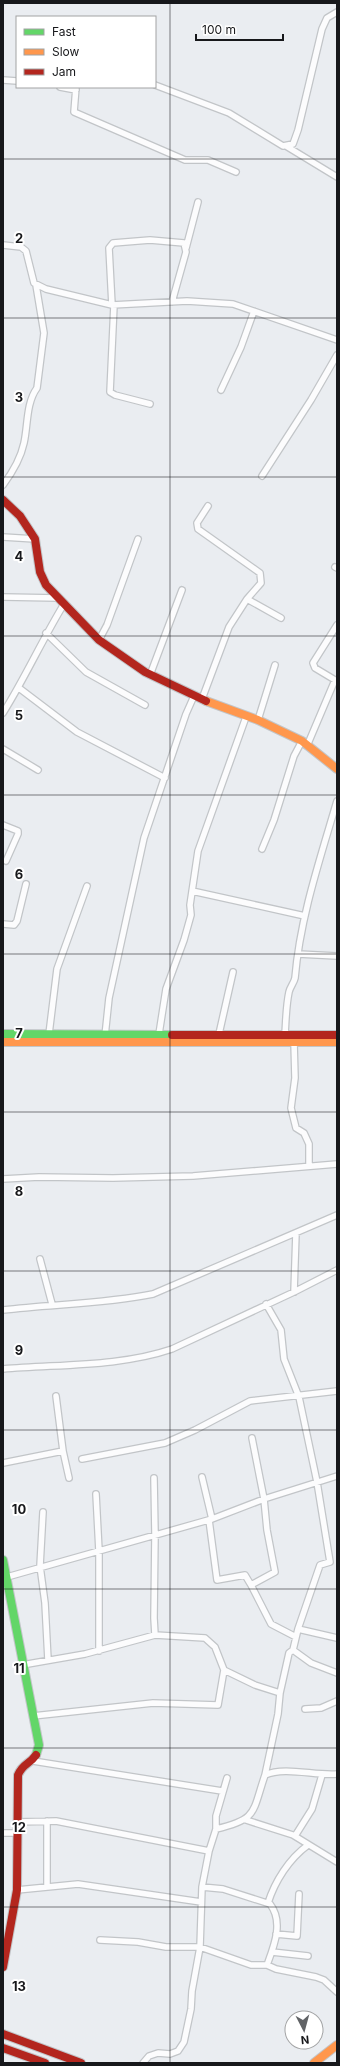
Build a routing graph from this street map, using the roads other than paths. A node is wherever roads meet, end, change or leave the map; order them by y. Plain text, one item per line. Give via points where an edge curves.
1 (337, 12) edge
2 (3, 80) edge
3 (16, 81) edge
4 (156, 85) edge
5 (76, 89) edge
6 (286, 146) junction
7 (236, 172) dead end
8 (337, 177) edge
9 (198, 202) dead end
10 (3, 245) edge
11 (186, 248) junction
12 (36, 285) junction
13 (172, 302) junction
14 (113, 305) junction
15 (254, 311) junction
16 (337, 340) edge
17 (337, 355) edge
18 (221, 390) dead end
19 (150, 404) dead end
20 (262, 476) dead end
21 (3, 485) edge
22 (3, 500) edge
23 (208, 506) dead end
24 (3, 537) edge
25 (35, 539) junction
26 (138, 539) dead end
27 (182, 590) dead end
28 (3, 597) edge
29 (58, 598) junction
30 (247, 599) junction
31 (64, 604) junction
32 (281, 618) dead end
33 (337, 625) edge
34 (46, 633) junction
35 (99, 640) junction
36 (275, 665) dead end
37 (150, 675) junction
38 (336, 680) edge
39 (19, 688) junction
40 (194, 696) junction
41 (202, 699) junction
42 (145, 705) dead end
43 (3, 713) edge
44 (246, 717) junction
45 (258, 720) junction
46 (305, 744) junction
47 (3, 749) edge
48 (337, 769) edge
49 (38, 770) dead end
50 (165, 778) junction
51 (337, 801) edge
52 (3, 825) edge
53 (262, 849) dead end
54 (6, 861) dead end
55 (26, 884) dead end
56 (87, 886) dead end
57 (192, 891) junction
58 (304, 916) junction
59 (3, 924) edge
60 (298, 954) junction
61 (337, 956) edge
62 (233, 972) dead end
63 (3, 1034) edge
64 (49, 1034) junction
65 (159, 1034) junction
66 (219, 1034) junction
67 (285, 1034) junction
68 (337, 1034) edge
69 (105, 1037) junction
70 (3, 1042) edge
71 (294, 1042) junction
72 (337, 1042) edge
73 (337, 1164) edge
74 (309, 1165) junction
75 (3, 1179) edge
76 (337, 1215) edge
77 (296, 1233) junction
78 (40, 1258) dead end
79 (337, 1270) edge
80 (294, 1292) junction
81 (52, 1304) junction
82 (266, 1304) junction
83 (3, 1310) edge
84 (3, 1369) edge
85 (337, 1392) edge
86 (56, 1396) dead end
87 (299, 1397) junction
88 (252, 1438) dead end
89 (63, 1451) junction
90 (82, 1459) dead end
91 (3, 1463) edge
92 (202, 1476) dead end
93 (337, 1476) edge
94 (69, 1478) dead end
95 (154, 1478) dead end
96 (317, 1482) junction
97 (96, 1494) dead end
98 (264, 1499) junction
99 (43, 1512) dead end
100 (211, 1520) junction
101 (156, 1534) junction
102 (99, 1551) junction
103 (3, 1560) edge
104 (40, 1566) junction
105 (7, 1577) junction
106 (251, 1585) junction
107 (298, 1629) junction
108 (156, 1635) junction
109 (296, 1637) junction
110 (337, 1638) edge
111 (293, 1650) junction
112 (99, 1651) junction
113 (48, 1660) junction
114 (22, 1665) junction
115 (224, 1670) junction
116 (337, 1673) edge
117 (280, 1693) junction
118 (337, 1701) edge
119 (305, 1708) dead end
120 (34, 1716) junction
121 (33, 1761) junction
122 (337, 1774) edge
123 (265, 1775) junction
124 (322, 1776) junction
125 (227, 1778) dead end
126 (222, 1791) junction
127 (246, 1820) junction
128 (47, 1821) junction
129 (17, 1822) junction
130 (216, 1828) junction
131 (3, 1833) edge
132 (17, 1833) junction
133 (295, 1836) junction
134 (308, 1845) junction
135 (209, 1851) junction
136 (337, 1862) edge
137 (202, 1887) junction
138 (47, 1888) junction
139 (17, 1890) junction
140 (299, 1894) dead end
141 (201, 1902) junction
142 (268, 1904) junction
143 (276, 1934) junction
144 (100, 1940) dead end
145 (200, 1947) junction
146 (272, 1952) junction
147 (308, 1956) dead end
148 (267, 1965) junction
149 (3, 1967) edge
150 (337, 1992) edge
151 (3, 2034) edge
152 (337, 2045) edge
153 (3, 2048) edge
154 (45, 2063) edge
155 (81, 2063) edge
156 (143, 2063) edge
157 (314, 2063) edge

1 - 6 street via 327,18 322,30 298,130 293,144
2 - 3 street
4 - 6 street via 229,113
5 - 7 street via 73,111 77,114 184,160 208,160
6 - 8 street
9 - 11 street
10 - 12 street via 21,247 26,251
11 - 13 street
11 - 14 street via 181,242 113,243 109,248
12 - 14 street
12 - 21 street via 44,333 37,388 33,393 24,443 17,462
13 - 14 street
13 - 15 street via 233,304
14 - 19 street via 110,392
15 - 16 street
15 - 18 street
17 - 20 street
22 - 25 street via 20,516
23 - 30 street via 197,523 198,529 260,573 261,583
24 - 25 street
25 - 29 street via 40,572 46,585
26 - 35 street via 107,625
27 - 37 street
28 - 29 street
29 - 31 street
30 - 32 street
30 - 41 street via 228,627
31 - 34 street
31 - 35 street
33 - 38 street via 313,663 313,666
34 - 39 street
34 - 42 street via 86,672
35 - 37 street
36 - 45 street
37 - 40 street
38 - 46 street
39 - 43 street
39 - 50 street via 77,732
40 - 41 street
40 - 50 street
41 - 44 street
44 - 45 street
44 - 57 street via 202,836
45 - 46 street
46 - 48 street
46 - 53 street via 294,756
47 - 49 street
50 - 69 street via 144,838 109,998
51 - 58 street
52 - 54 street via 18,831
55 - 59 street via 17,921 14,925
56 - 64 street via 57,969
57 - 58 street
57 - 65 street via 191,915 166,989
58 - 60 street
60 - 61 street
60 - 67 street via 295,978 287,1004
62 - 66 street
63 - 64 street
64 - 69 street
65 - 66 street
65 - 69 street
66 - 67 street
67 - 68 street
69 - 70 street
69 - 71 street
71 - 72 street
71 - 74 street via 295,1078 291,1108 296,1128 304,1134 309,1144
73 - 74 street
74 - 75 street via 193,1176
76 - 77 street
77 - 80 street
77 - 81 street via 153,1294 124,1300
78 - 81 street
79 - 80 street
80 - 82 street
81 - 83 street
82 - 84 street via 172,1349 156,1354 109,1362
82 - 87 street via 280,1330 284,1359
85 - 87 street
86 - 89 street
87 - 90 street via 250,1401 165,1444
87 - 96 street
88 - 98 street
89 - 91 street
89 - 94 street
92 - 100 street
93 - 96 street
95 - 101 street
96 - 98 street
96 - 107 street via 330,1562 320,1566
97 - 102 street
98 - 100 street
98 - 106 street via 275,1572
99 - 104 street
100 - 101 street
100 - 106 street via 217,1580 245,1575
101 - 102 street
101 - 108 street
102 - 104 street
102 - 112 street
103 - 105 street
104 - 105 street
104 - 113 street
105 - 114 street
106 - 109 street via 271,1624
107 - 109 street
107 - 110 street
108 - 112 street
108 - 115 street via 205,1638 215,1647
109 - 111 street
111 - 116 street via 311,1663
111 - 117 street via 289,1653
112 - 113 street
113 - 114 street
114 - 120 street
115 - 117 street via 255,1685
115 - 120 street via 218,1705 153,1703
117 - 123 street
118 - 119 street via 322,1708
120 - 121 street via 39,1745
121 - 126 street
121 - 129 street via 22,1766 18,1775
122 - 124 street
123 - 124 street via 271,1772 298,1772
123 - 127 street via 253,1812
124 - 133 street via 312,1809
125 - 126 street
126 - 130 street
127 - 130 street
127 - 133 street
128 - 129 street
128 - 135 street via 97,1828
128 - 138 street
129 - 132 street
130 - 135 street
131 - 132 street
132 - 139 street
133 - 134 street
134 - 136 street
134 - 142 street via 282,1873 273,1888
135 - 137 street
137 - 141 street
137 - 142 street via 223,1889
138 - 139 street
138 - 141 street via 85,1884
139 - 149 street
140 - 143 street via 296,1936
141 - 145 street
142 - 143 street via 274,1909
143 - 146 street
144 - 145 street via 138,1942 166,1947
145 - 148 street via 251,1965
145 - 156 street via 192,1991 192,2009 184,2042 178,2051 149,2056
146 - 147 street
146 - 148 street
148 - 150 street via 324,1980
151 - 155 street
152 - 157 street
153 - 154 street

